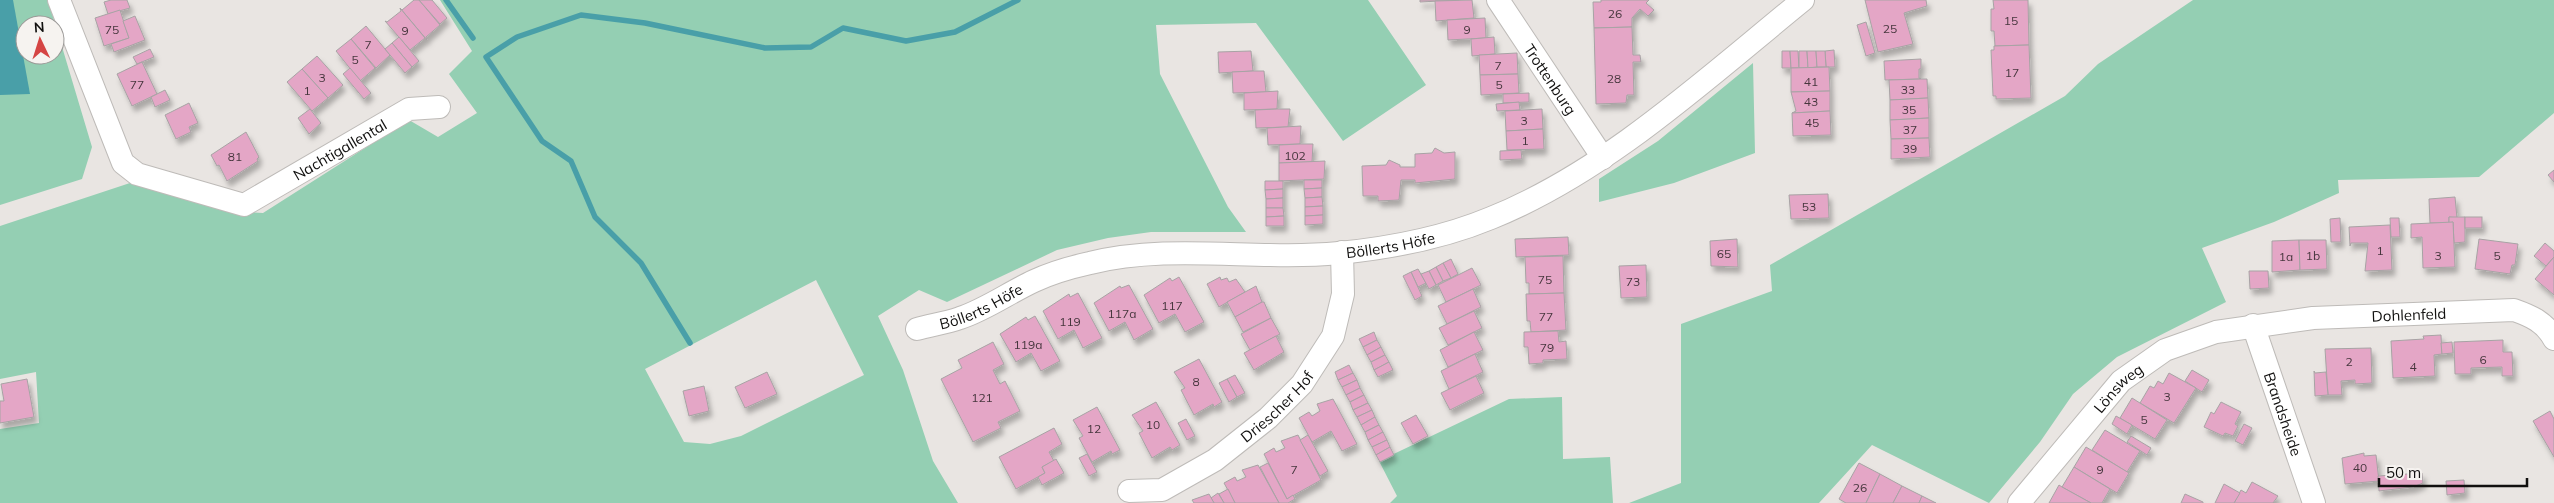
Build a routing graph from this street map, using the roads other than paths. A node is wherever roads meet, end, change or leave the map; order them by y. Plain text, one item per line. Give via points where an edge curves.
1 (59, 0) edge
2 (1498, 0) edge
3 (1803, 0) edge
4 (439, 107) dead end
5 (1602, 158) junction
6 (1342, 252) junction
7 (2254, 325) junction
8 (917, 329) dead end
9 (2554, 339) edge
10 (1129, 491) dead end
11 (2020, 503) edge
12 (2314, 503) edge

1 - 4 street, Nachtigallental via 123,163 137,174 244,205 409,109
2 - 5 street, Trottenburg
3 - 5 street, Böllerts Höfe
5 - 6 street, Böllerts Höfe via 1532,200 1490,219 1434,237
6 - 8 street, Böllerts Höfe via 1296,256 1150,253 1090,263 1037,279 961,318
6 - 10 street, Driescher Hof via 1343,294 1333,336 1302,384 1268,418 1215,460 1162,490
7 - 9 street, Dohlenfeld via 2312,318 2514,310 2533,317 2549,330
7 - 11 street, Lönsweg via 2216,332 2166,350 2121,381
7 - 12 street, Brandsheide

